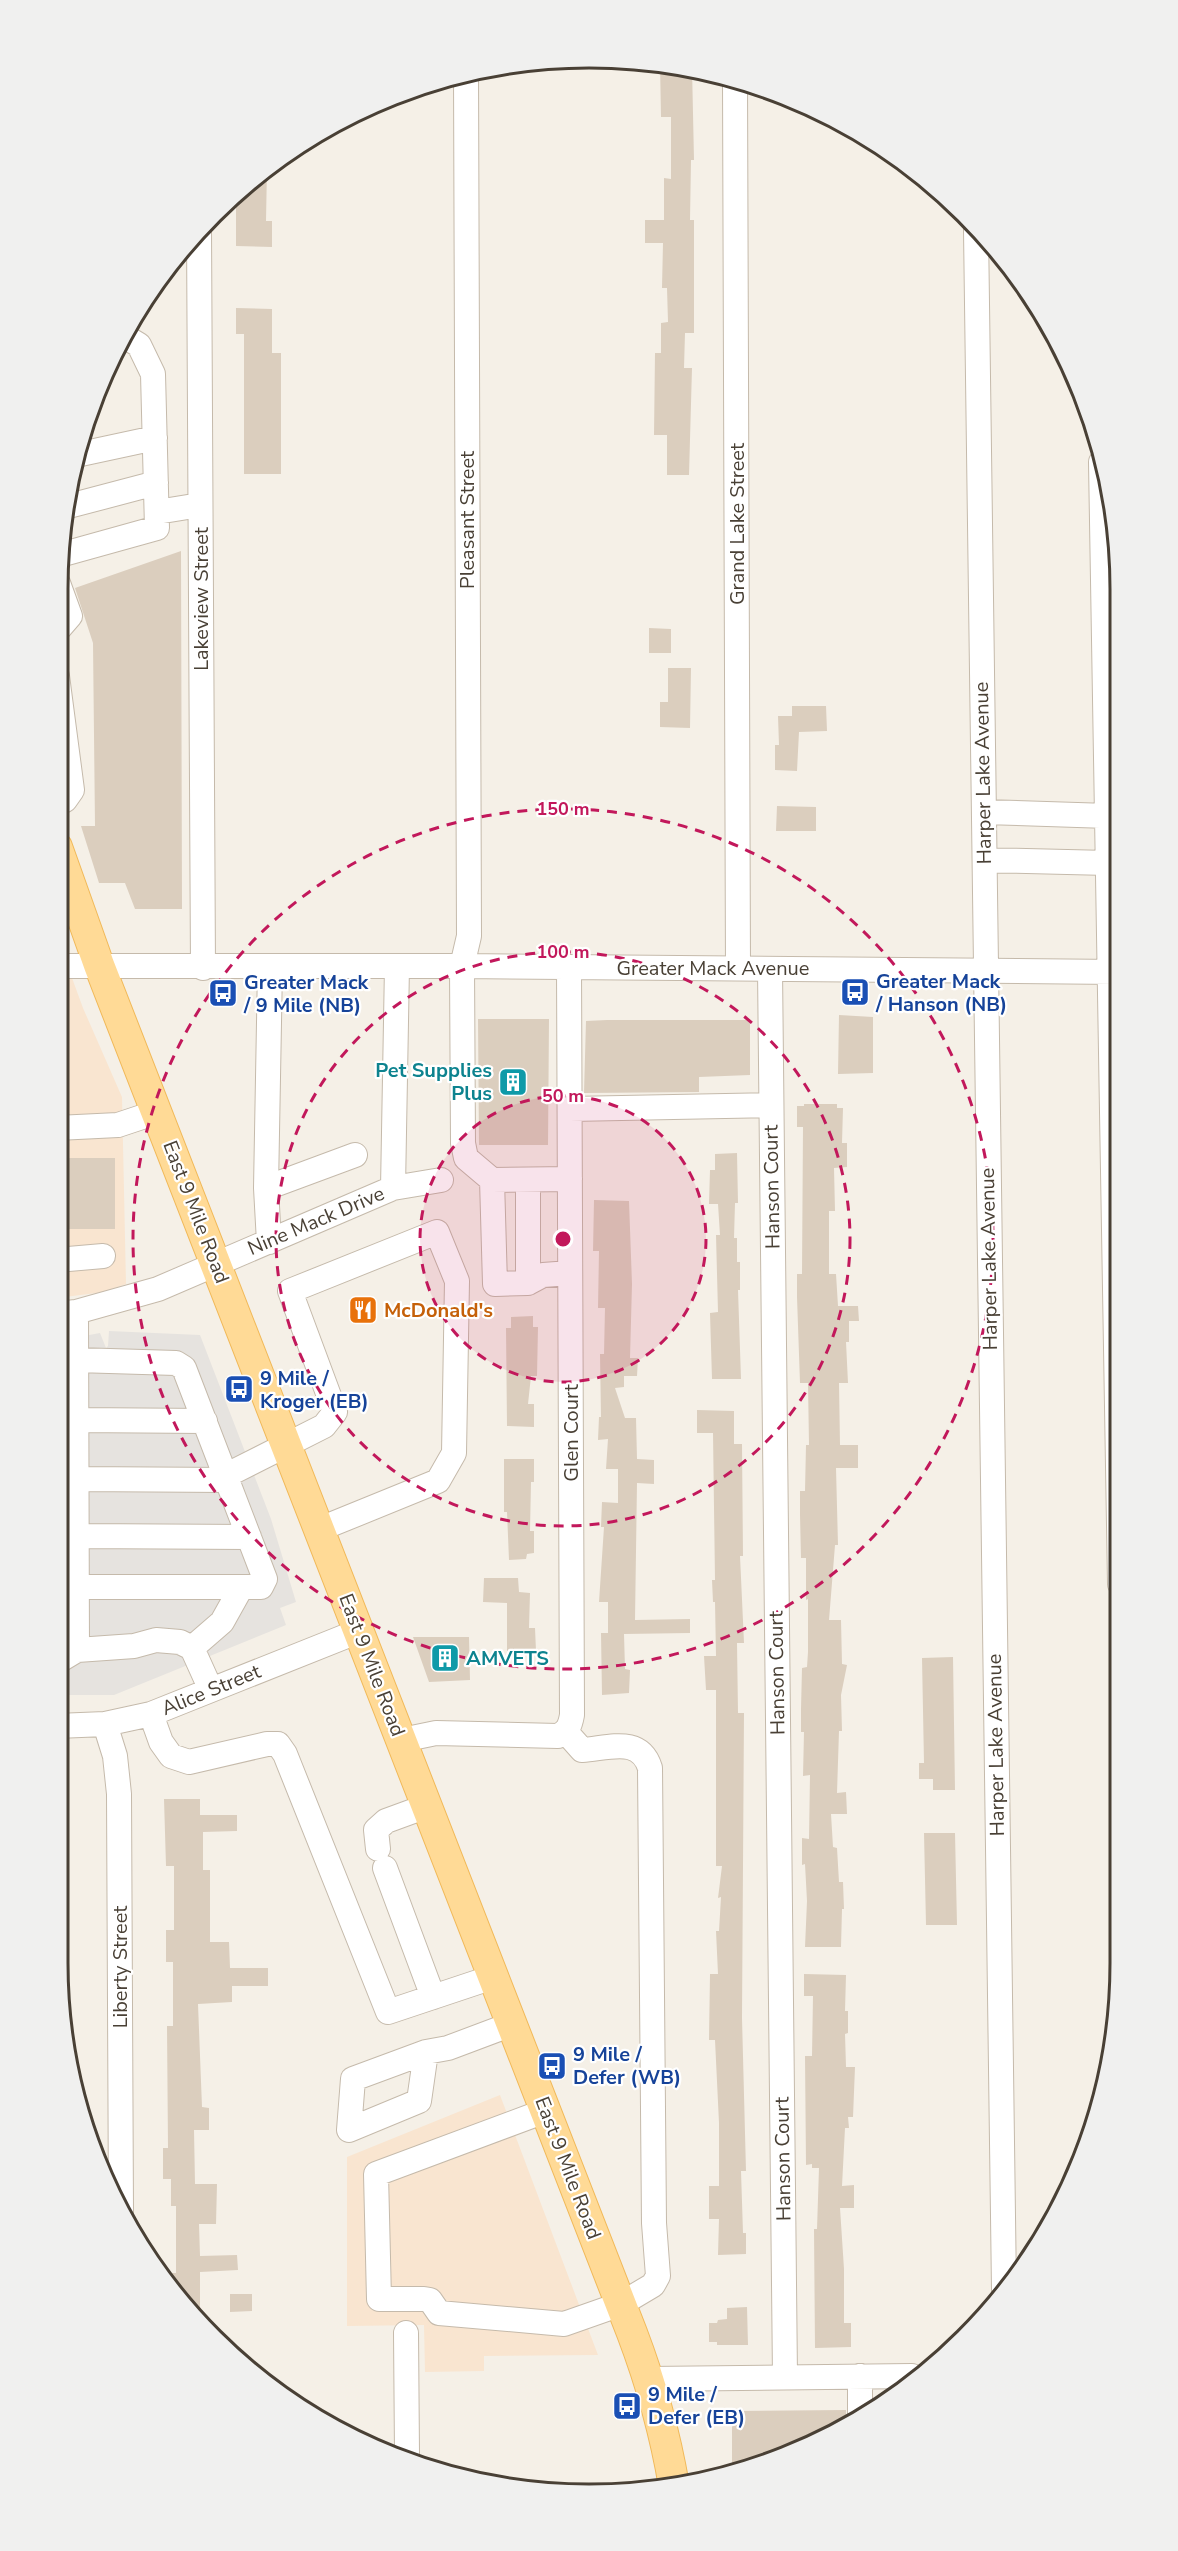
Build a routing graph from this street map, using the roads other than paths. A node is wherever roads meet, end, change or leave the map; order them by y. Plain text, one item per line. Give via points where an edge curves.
1 (466, 82) edge
2 (735, 88) edge
3 (976, 240) edge
4 (199, 243) edge
5 (131, 340) edge
6 (155, 438) junction
7 (85, 453) edge
8 (156, 483) junction
9 (1103, 503) edge
10 (75, 504) edge
11 (200, 505) junction
12 (157, 512) junction
13 (69, 552) edge
14 (1110, 669) edge
15 (68, 760) edge
16 (68, 796) edge
17 (1110, 809) edge
18 (984, 812) junction
19 (1110, 827) edge
20 (984, 860) junction
21 (1108, 863) junction
22 (68, 878) edge
23 (1110, 899) edge
24 (99, 965) junction
25 (68, 966) edge
26 (397, 966) junction
27 (462, 966) junction
28 (270, 967) junction
29 (569, 967) junction
30 (203, 968) junction
31 (738, 968) junction
32 (770, 969) junction
33 (985, 971) junction
34 (1110, 972) edge
35 (771, 1105) junction
36 (570, 1109) junction
37 (157, 1112) junction
38 (68, 1127) edge
39 (355, 1155) dead end
40 (570, 1179) junction
41 (441, 1180) dead end
42 (492, 1180) junction
43 (528, 1180) junction
44 (266, 1188) junction
45 (393, 1188) junction
46 (269, 1242) junction
47 (103, 1256) dead end
48 (68, 1259) edge
49 (215, 1264) junction
50 (570, 1273) junction
51 (528, 1282) junction
52 (68, 1313) edge
53 (68, 1318) edge
54 (76, 1360) junction
55 (77, 1420) junction
56 (205, 1421) junction
57 (286, 1443) junction
58 (226, 1478) junction
59 (77, 1479) junction
60 (320, 1528) junction
61 (77, 1536) junction
62 (249, 1537) junction
63 (77, 1587) junction
64 (241, 1588) junction
65 (359, 1631) junction
66 (192, 1648) junction
67 (68, 1649) edge
68 (68, 1656) edge
69 (211, 1690) junction
70 (151, 1714) junction
71 (105, 1724) junction
72 (68, 1726) edge
73 (566, 1732) junction
74 (402, 1740) junction
75 (427, 1806) junction
76 (494, 1977) junction
77 (433, 1997) junction
78 (512, 2024) junction
79 (426, 2052) dead end
80 (545, 2111) junction
81 (121, 2193) edge
82 (1004, 2278) edge
83 (621, 2304) junction
84 (406, 2333) dead end
85 (860, 2376) junction
86 (906, 2376) edge
87 (785, 2377) junction
88 (649, 2379) junction
89 (860, 2408) edge
90 (407, 2451) edge
91 (672, 2476) edge

1 - 27 street, Pleasant Street via 469,936
2 - 31 street, Grand Lake Street
3 - 18 street, Harper Lake Avenue
4 - 11 street, Lakeview Street
5 - 6 street via 139,345 153,374
6 - 7 street
6 - 8 street
8 - 10 street
8 - 12 street
9 - 14 street
11 - 12 street
11 - 30 street, Lakeview Street
12 - 13 street via 157,528
15 - 16 street via 72,790
17 - 18 street
18 - 20 street, Harper Lake Avenue
19 - 21 street
20 - 21 street
20 - 33 street, Harper Lake Avenue
21 - 23 street
22 - 24 main road, East 9 Mile Road
24 - 25 street, Greater Mack Avenue
24 - 30 street, Greater Mack Avenue
24 - 37 main road, East 9 Mile Road
26 - 27 street, Greater Mack Avenue
26 - 28 street, Greater Mack Avenue
26 - 45 street
27 - 29 street, Greater Mack Avenue
27 - 42 street, Pleasant Street via 462,1143 466,1158
28 - 30 street, Greater Mack Avenue
28 - 44 street
29 - 31 street, Greater Mack Avenue
29 - 36 street, Glen Court
31 - 32 street, Greater Mack Avenue
32 - 33 street, Greater Mack Avenue
32 - 35 street, Hanson Court
33 - 34 street, Greater Mack Avenue
33 - 82 street, Harper Lake Avenue
35 - 36 street
35 - 87 street, Hanson Court
36 - 40 street, Glen Court
37 - 38 street via 118,1125
37 - 49 main road, East 9 Mile Road
39 - 44 street
40 - 43 street
40 - 50 street, Glen Court
41 - 45 street, Nine Mack Drive
42 - 43 street
42 - 51 street via 495,1284
43 - 51 street
44 - 46 street
45 - 46 street, Nine Mack Drive
46 - 49 street, Nine Mack Drive
47 - 48 street
49 - 52 street, Nine Mack Drive via 158,1289
49 - 57 main road, East 9 Mile Road
50 - 51 street via 543,1275
50 - 73 street, Glen Court via 572,1715
53 - 54 street
54 - 55 street
54 - 56 street via 176,1363 184,1368
55 - 56 street
55 - 59 street
56 - 58 street
57 - 58 street
57 - 60 main road, East 9 Mile Road
57 - 60 street via 324,1426 346,1408 290,1291 437,1232 457,1281 454,1453 438,1482
58 - 59 street
58 - 62 street
59 - 61 street
60 - 65 main road, East 9 Mile Road
61 - 62 street
61 - 63 street
62 - 64 street via 265,1579 261,1587
63 - 64 street
63 - 67 street
64 - 66 street via 222,1622
65 - 69 street, Alice Street
65 - 74 main road, East 9 Mile Road
66 - 68 street via 180,1642 156,1640
66 - 69 street
69 - 70 street, Alice Street
70 - 71 street, Alice Street
70 - 77 street via 161,1742 171,1756 189,1762 278,1744 388,2012
71 - 72 street, Alice Street
71 - 81 street, Liberty Street via 115,1756 119,1794
73 - 74 street via 558,1736 436,1733
73 - 83 street via 582,1750 632,1746 646,1755 650,1768 654,2223 658,2276 653,2285
74 - 75 main road, East 9 Mile Road
75 - 76 main road, East 9 Mile Road
75 - 77 street via 386,1821 376,1830 381,1859
76 - 77 street
76 - 78 main road, East 9 Mile Road
78 - 79 street via 448,2048
78 - 80 main road, East 9 Mile Road
80 - 83 main road, East 9 Mile Road
80 - 83 street via 376,2174 379,2299 424,2299 430,2300 439,2313 564,2324
83 - 88 main road, East 9 Mile Road
84 - 90 street
85 - 86 street
85 - 87 street
85 - 89 street
87 - 88 street
88 - 91 main road, East 9 Mile Road

